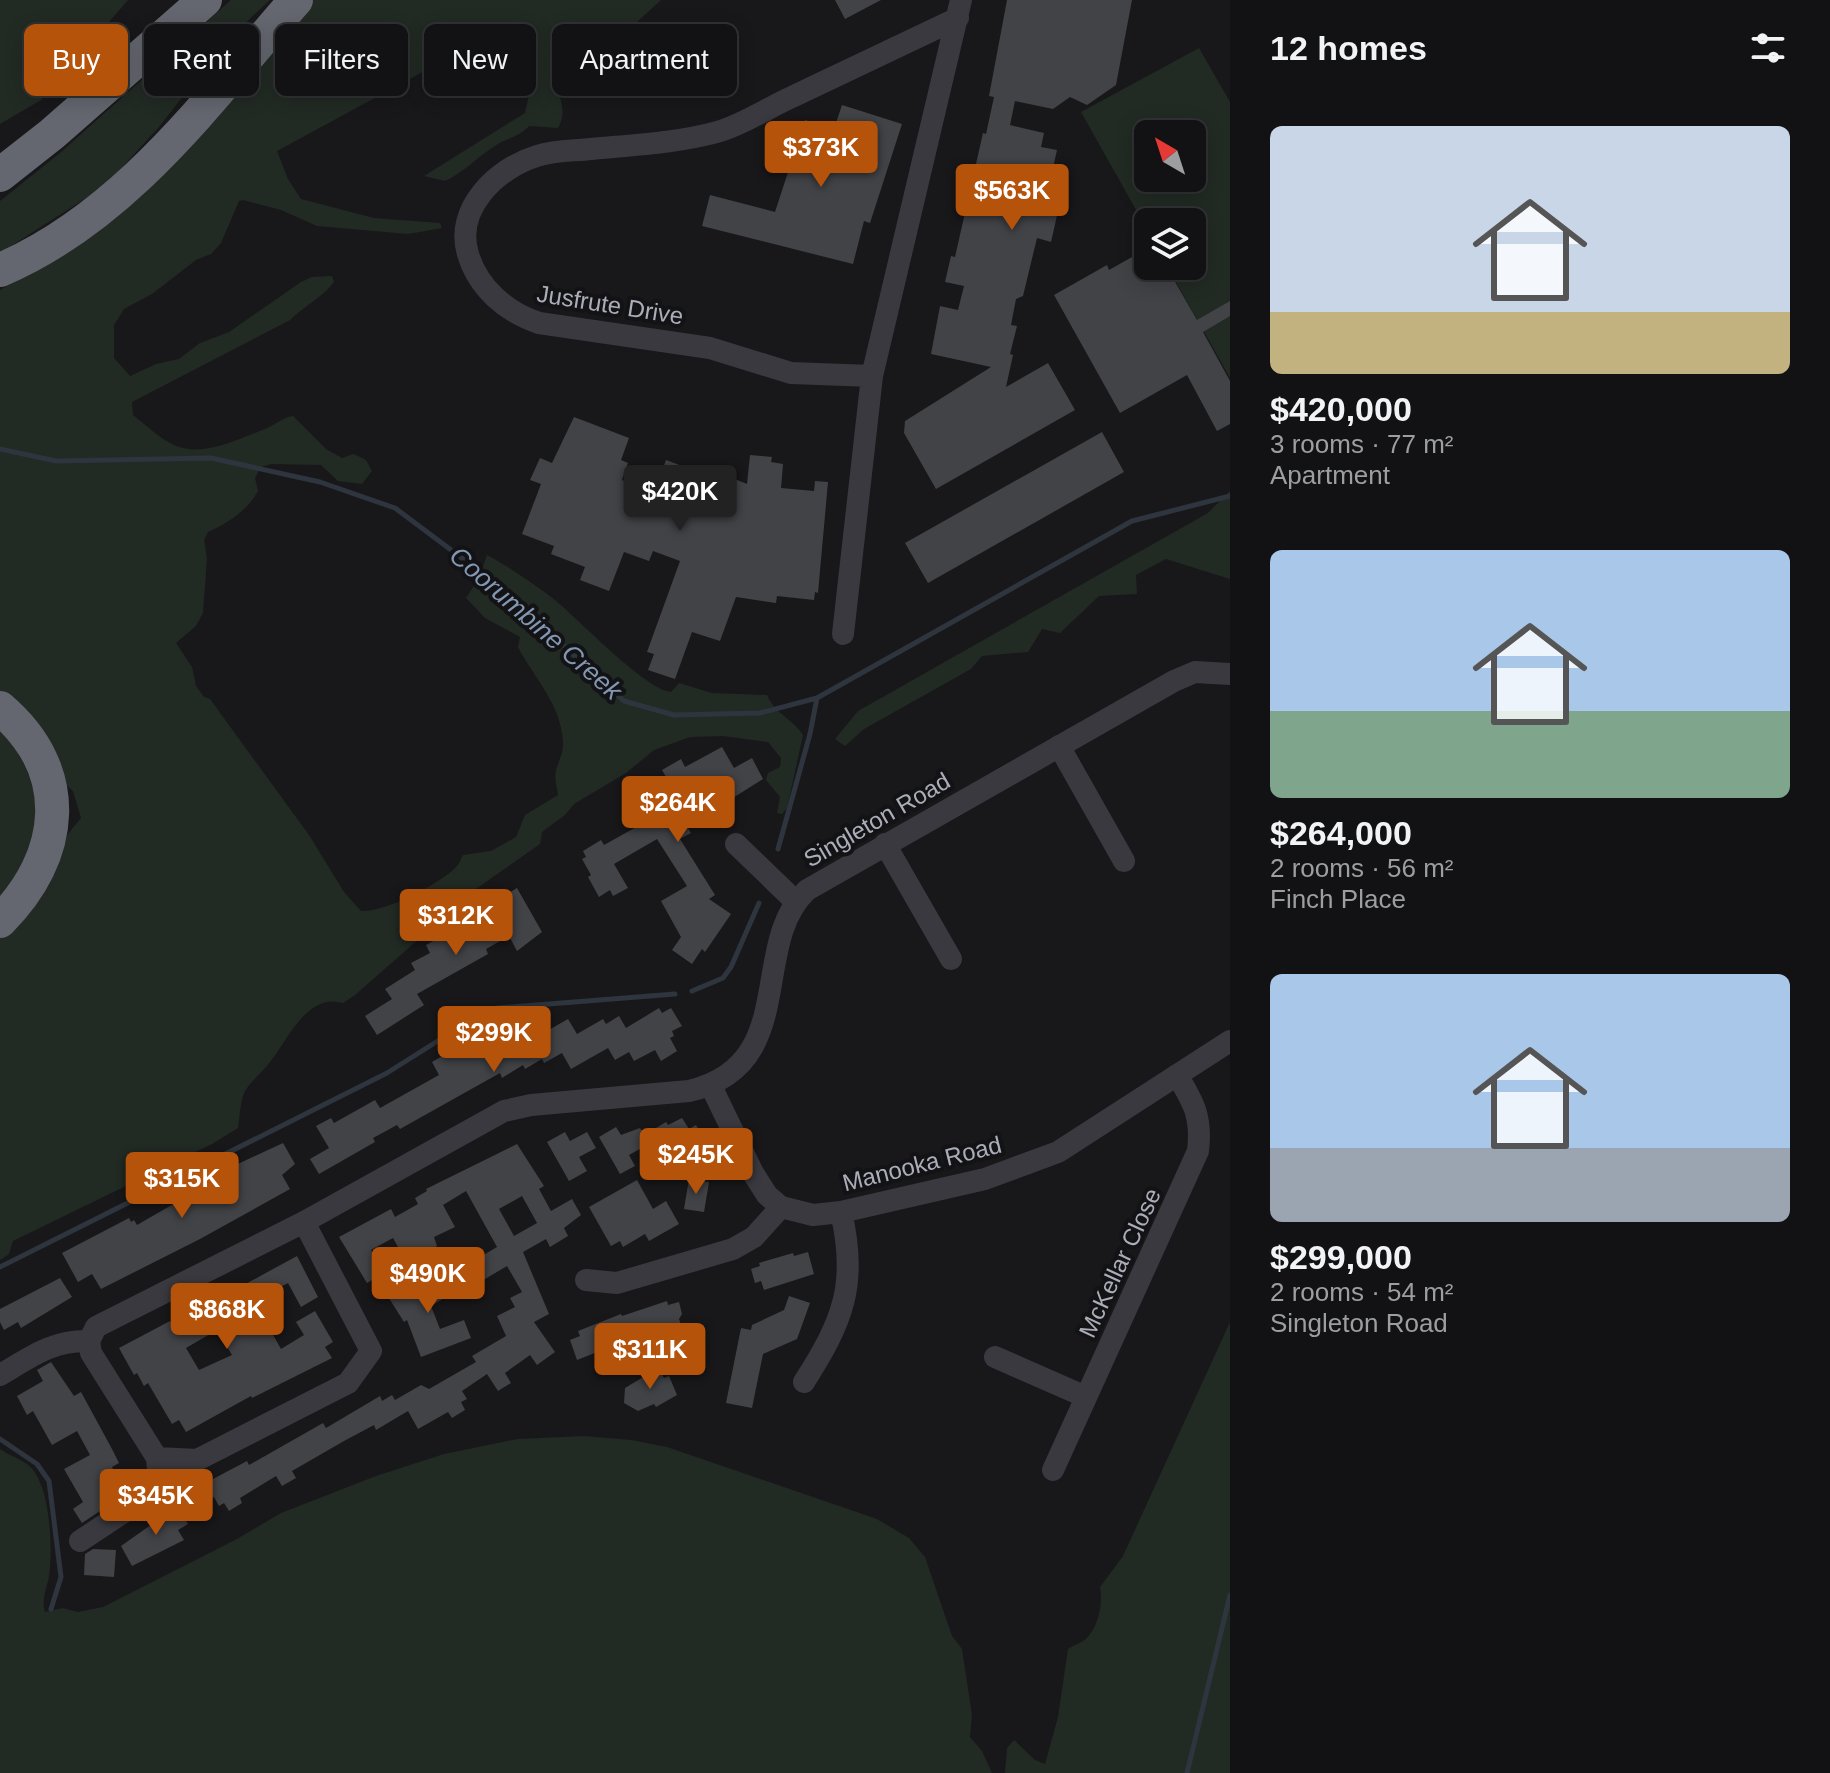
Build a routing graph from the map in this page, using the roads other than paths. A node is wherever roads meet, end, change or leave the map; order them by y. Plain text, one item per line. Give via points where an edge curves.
1 (205, 0) edge
2 (296, 0) edge
3 (959, 9) edge
4 (0, 175) edge
5 (0, 270) edge
6 (872, 376) junction
7 (843, 634) dead end
8 (1230, 674) edge
9 (0, 708) edge
10 (1059, 746) junction
11 (736, 844) dead end
12 (885, 844) junction
13 (1124, 861) dead end
14 (795, 901) junction
15 (0, 921) edge
16 (951, 959) dead end
17 (1230, 1041) edge
18 (1177, 1075) junction
19 (711, 1086) junction
20 (781, 1207) junction
21 (841, 1212) junction
22 (304, 1222) junction
23 (586, 1280) dead end
24 (89, 1341) junction
25 (995, 1357) dead end
26 (0, 1375) edge
27 (804, 1382) dead end
28 (1086, 1397) junction
29 (157, 1458) junction
30 (1053, 1470) dead end
31 (80, 1541) dead end

1 - 4 highway
2 - 5 highway via 131,184 69,232
3 - 6 street, Jusfrute Drive
3 - 6 street, Jusfrute Drive via 719,132 523,161 482,194 466,223 473,268 492,295 522,317 710,348 791,373
6 - 7 street, Jusfrute Drive
8 - 10 street, Singleton Road via 1195,672
9 - 15 highway via 40,756 53,808 49,843 38,872 23,898
10 - 12 street, Singleton Road
10 - 13 street
11 - 14 street
12 - 14 street, Singleton Road
12 - 16 street
14 - 19 street, Singleton Road via 758,1039
17 - 18 street, Manooka Road
18 - 21 street, Manooka Road via 1058,1152 985,1179
18 - 28 street, McKellar Close via 1201,1126 1198,1151
19 - 20 street via 753,1173
19 - 22 street via 504,1111
20 - 21 street, Manooka Road via 813,1215
20 - 23 street via 754,1237 733,1249 617,1283
21 - 27 street via 850,1264 846,1291 837,1323
22 - 24 street via 96,1327
22 - 29 street via 371,1351 348,1383 197,1460
24 - 26 street via 66,1341 45,1349
24 - 29 street via 91,1353
25 - 28 street
28 - 30 street, McKellar Close
29 - 31 street via 159,1481 154,1492

